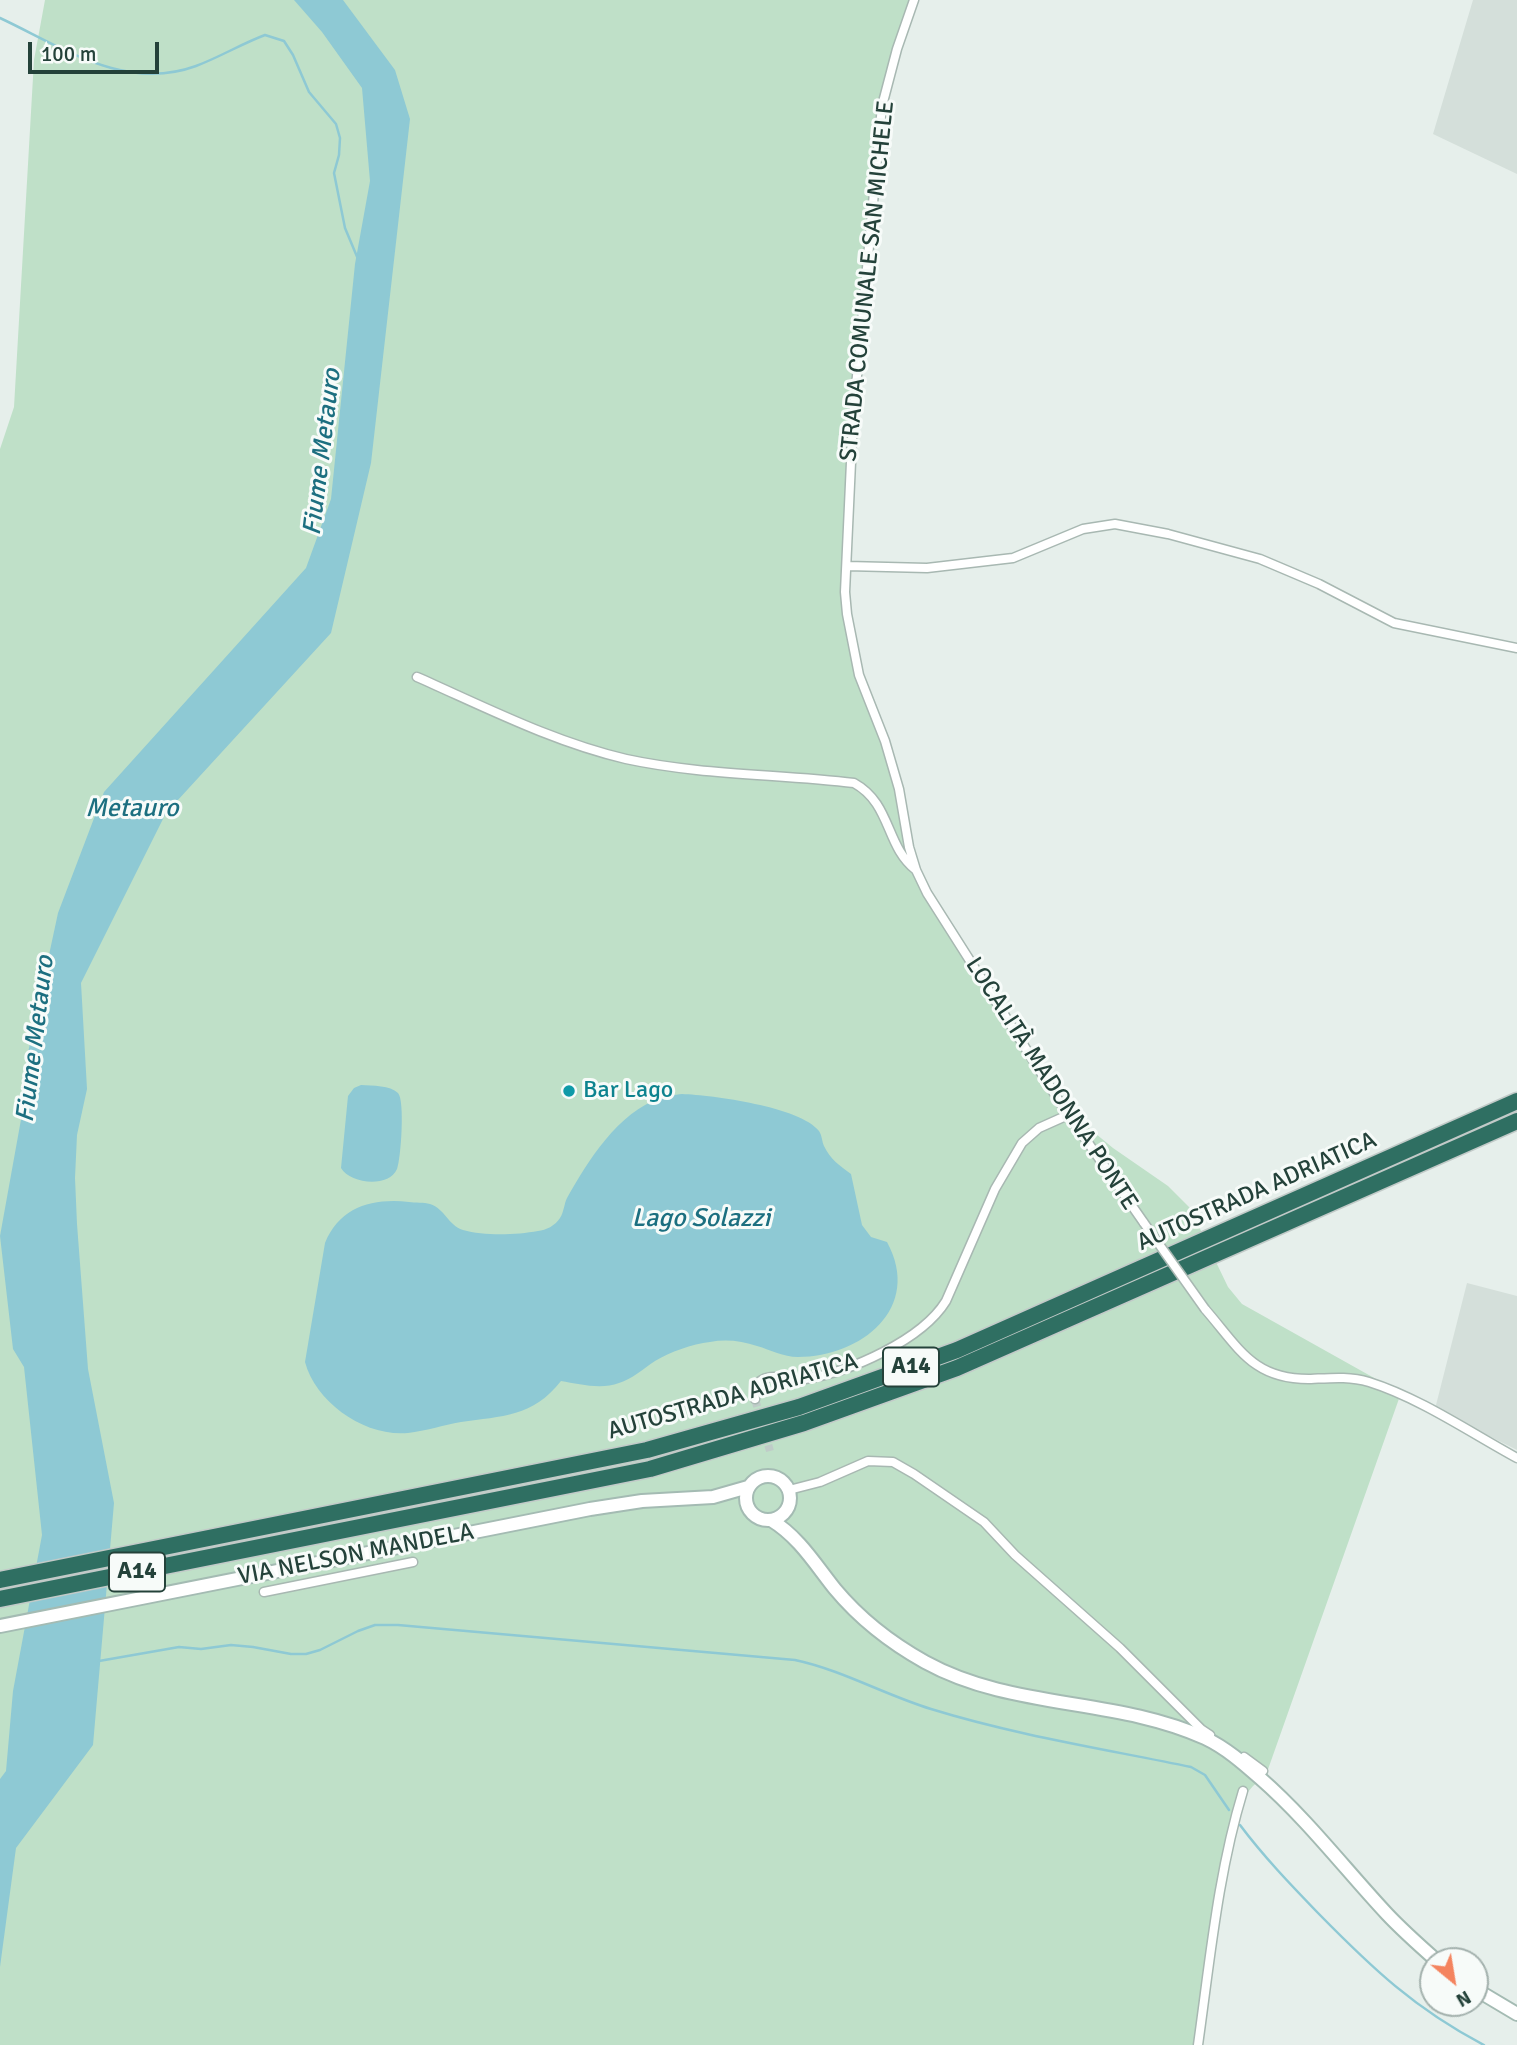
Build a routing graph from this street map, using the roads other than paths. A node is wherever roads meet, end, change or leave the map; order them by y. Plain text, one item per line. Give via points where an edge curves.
1 (914, 0) edge
2 (847, 566) junction
3 (1517, 648) edge
4 (417, 677) dead end
5 (916, 870) junction
6 (1517, 1101) edge
7 (1068, 1115) junction
8 (1517, 1121) edge
9 (755, 1399) dead end
10 (1517, 1458) edge
11 (748, 1487) junction
12 (789, 1490) junction
13 (713, 1497) junction
14 (748, 1508) junction
15 (788, 1508) junction
16 (771, 1520) junction
17 (799, 1542) junction
18 (413, 1562) dead end
19 (0, 1580) edge
20 (264, 1592) dead end
21 (0, 1599) edge
22 (0, 1626) edge
23 (1263, 1771) dead end
24 (1243, 1791) dead end
25 (1422, 1947) edge
26 (1489, 1997) edge
27 (1517, 2014) edge
28 (1198, 2045) edge

1 - 2 street, STRADA COMUNALE SAN MICHELE via 882,106 857,361
2 - 3 street via 976,564 1013,558 1083,528 1115,524 1260,559 1394,623
2 - 5 street, LOCALITÀ MADONNA PONTE via 847,614 859,676 900,789
4 - 5 street, LOCALITÀ MADONNA PONTE via 555,737 627,759 854,783 876,801 899,850
5 - 7 street, LOCALITÀ MADONNA PONTE
6 - 19 highway, AUTOSTRADA ADRIATICA / A14 via 957,1350 799,1407 647,1450
7 - 9 street via 1039,1128 1022,1143 995,1189 946,1301 924,1326 867,1360 832,1373 802,1380 769,1377 756,1385
7 - 10 street, LOCALITÀ MADONNA PONTE, bridge via 1205,1309 1253,1363 1281,1377 1368,1381
8 - 21 highway, AUTOSTRADA ADRIATICA / A14 via 957,1368 804,1423 650,1469
11 - 12 main road via 756,1479 773,1476 783,1480
11 - 13 main road, VIA NELSON MANDELA
11 - 14 main road
12 - 15 main road
12 - 23 street via 868,1461 893,1462 914,1474 984,1522 1201,1729
13 - 14 main road, VIA NELSON MANDELA
13 - 22 main road, VIA NELSON MANDELA via 642,1500 590,1509
14 - 16 main road via 755,1516
15 - 16 main road
15 - 17 main road
16 - 17 main road
17 - 25 main road via 867,1623 896,1645 962,1681 1002,1693 1166,1723 1229,1752 1282,1797
18 - 20 street
24 - 28 street via 1223,1877
26 - 27 main road

